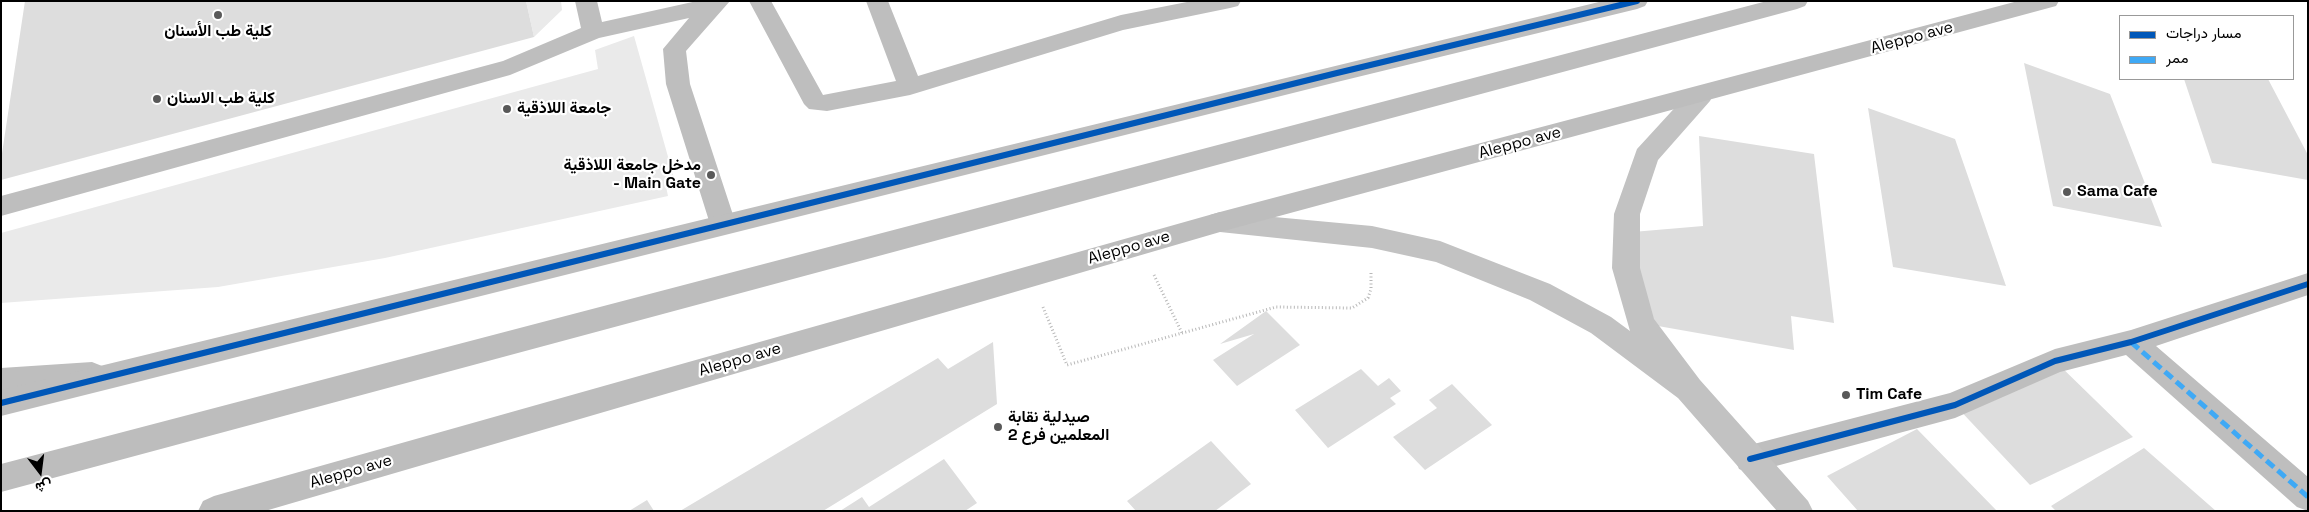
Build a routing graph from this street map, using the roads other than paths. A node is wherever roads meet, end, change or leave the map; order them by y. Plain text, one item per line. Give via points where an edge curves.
1 (586, 1) edge
2 (760, 1) edge
3 (877, 1) edge
4 (1230, 1) edge
5 (1637, 1) edge
6 (1797, 1) edge
7 (2048, 1) edge
8 (716, 3) edge
9 (593, 32) junction
10 (910, 87) junction
11 (1701, 95) junction
12 (1, 206) edge
13 (1220, 222) junction
14 (723, 224) junction
15 (2308, 284) edge
16 (2131, 342) junction
17 (122, 372) junction
18 (1, 380) edge
19 (1689, 389) junction
20 (1, 403) edge
21 (1750, 459) junction
22 (1, 478) edge
23 (2308, 497) edge
24 (214, 511) edge
25 (1797, 511) edge

1 - 9 lane
2 - 10 lane via 817,103
3 - 10 lane
4 - 10 lane via 1121,23
5 - 14 street
6 - 22 main road
7 - 11 main road, Aleppo ave
8 - 9 lane
8 - 14 lane via 674,49 678,84
9 - 12 lane via 510,67
11 - 13 main road, Aleppo ave
11 - 19 street via 1646,156 1627,214 1626,268 1641,323
13 - 19 street via 1372,237 1440,252 1540,292 1601,325
13 - 24 main road, Aleppo ave
14 - 17 street
15 - 16 street
16 - 21 street via 2055,361 1955,405
16 - 23 street
17 - 18 lane
17 - 20 street
19 - 21 street
21 - 25 street

